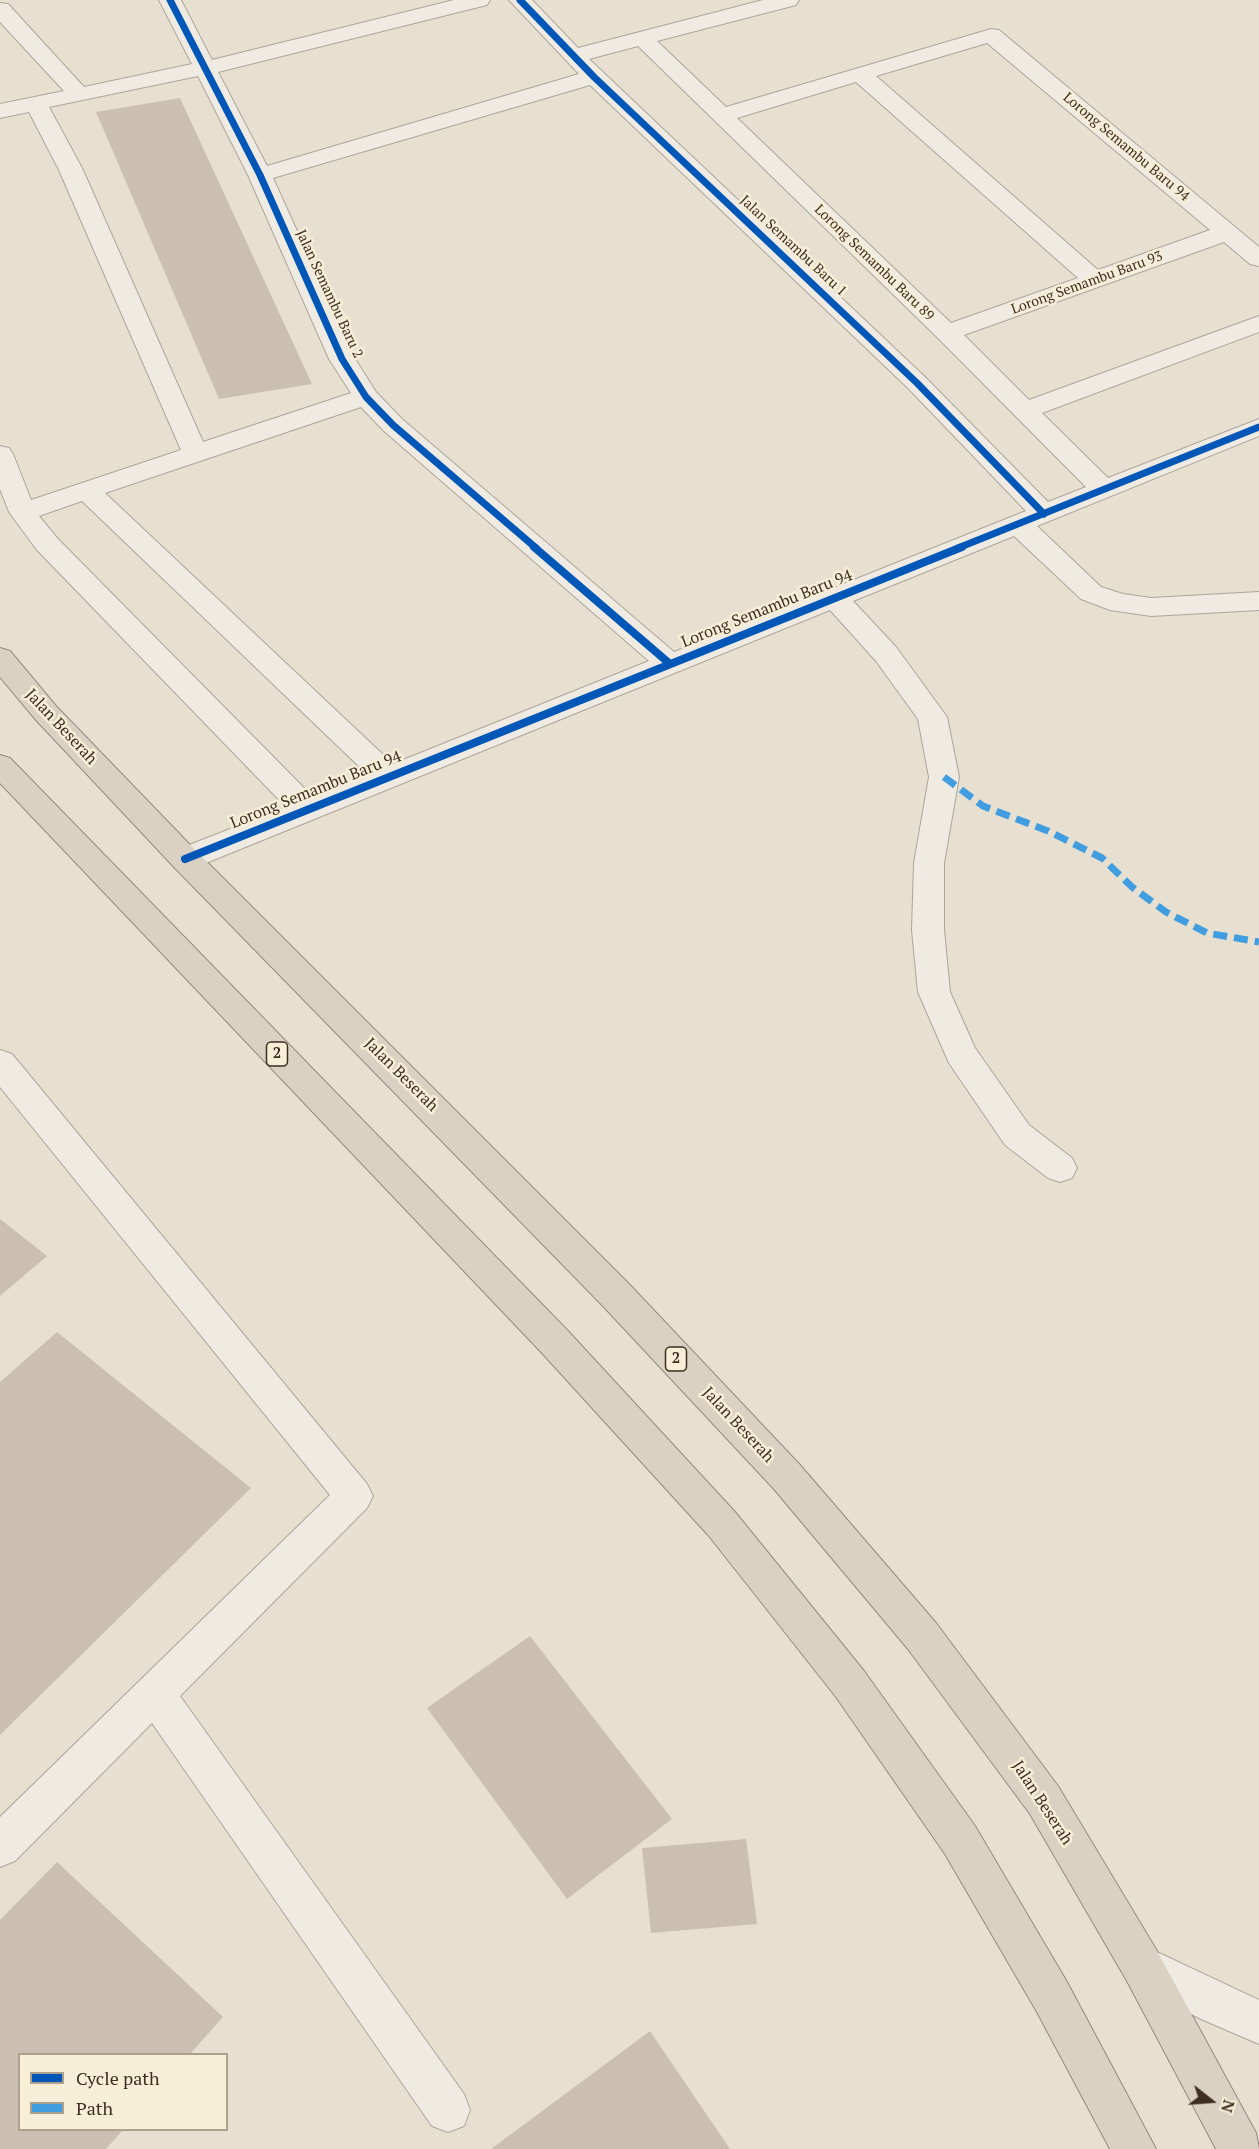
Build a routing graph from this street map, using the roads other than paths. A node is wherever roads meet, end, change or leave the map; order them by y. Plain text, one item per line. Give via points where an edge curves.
1 (170, 0) edge
2 (479, 0) edge
3 (520, 0) edge
4 (788, 0) edge
5 (0, 9) edge
6 (642, 38) junction
7 (573, 56) junction
8 (205, 67) junction
9 (859, 73) junction
10 (594, 77) junction
11 (78, 93) junction
12 (36, 103) junction
13 (0, 111) edge
14 (722, 115) junction
15 (260, 175) junction
16 (1228, 232) junction
17 (1259, 259) edge
18 (1095, 280) junction
19 (1259, 323) edge
20 (947, 333) junction
21 (366, 397) junction
22 (1025, 411) junction
23 (1259, 427) edge
24 (195, 453) junction
25 (0, 454) edge
26 (86, 490) junction
27 (1104, 490) junction
28 (22, 512) junction
29 (1044, 514) junction
30 (1018, 524) junction
31 (835, 598) junction
32 (1259, 601) edge
33 (0, 658) edge
34 (670, 664) junction
35 (0, 765) edge
36 (389, 777) junction
37 (308, 810) junction
38 (185, 859) junction
39 (0, 1063) edge
40 (1060, 1168) dead end
41 (155, 1694) junction
42 (0, 1846) edge
43 (1142, 1966) junction
44 (1259, 2022) edge
45 (448, 2110) dead end
46 (1134, 2149) edge
47 (1240, 2149) edge

1 - 8 street, Jalan Semambu Baru 2
2 - 8 street
3 - 7 street, Jalan Semambu Baru 1
4 - 6 street
5 - 11 street
6 - 7 street
6 - 14 street, Lorong Semambu Baru 89
7 - 10 street, Jalan Semambu Baru 1
8 - 11 street
8 - 15 street, Jalan Semambu Baru 2
9 - 14 street
9 - 16 street, Lorong Semambu Baru 94 via 991,35
9 - 18 street
10 - 15 street
10 - 29 street, Jalan Semambu Baru 1 via 892,359
11 - 12 street
12 - 13 street
12 - 24 street via 71,170
14 - 20 street, Lorong Semambu Baru 89
15 - 21 street, Jalan Semambu Baru 2 via 342,359
16 - 17 street, Lorong Semambu Baru 94
16 - 18 street, Lorong Semambu Baru 93
18 - 20 street, Lorong Semambu Baru 93
19 - 22 street
20 - 22 street, Lorong Semambu Baru 89
21 - 24 street
21 - 34 street, Jalan Semambu Baru 2 via 393,425
22 - 27 street, Lorong Semambu Baru 89
23 - 27 street, Lorong Semambu Baru 94
24 - 26 street
25 - 28 street
26 - 28 street
26 - 36 street
27 - 29 street, Lorong Semambu Baru 94
28 - 37 street via 47,544
29 - 30 street, Lorong Semambu Baru 94
30 - 31 street, Lorong Semambu Baru 94
30 - 32 street via 1091,593 1120,603 1151,607
31 - 34 street, Lorong Semambu Baru 94
31 - 40 street via 886,654 932,717 944,777 929,864 928,930 934,992 961,1054 1017,1135
33 - 38 highway, Jalan Beserah / 2 via 46,713
34 - 36 street, Lorong Semambu Baru 94
35 - 46 highway, 2 via 555,1342 722,1524 850,1684 960,1840 1052,1997
36 - 37 street, Lorong Semambu Baru 94
37 - 38 street, Lorong Semambu Baru 94
38 - 43 highway, Jalan Beserah / 2 via 584,1262 794,1486 922,1636 1044,1800
39 - 41 street via 354,1496
41 - 42 street
41 - 45 street
43 - 44 street
43 - 47 highway, Jalan Beserah / 2

